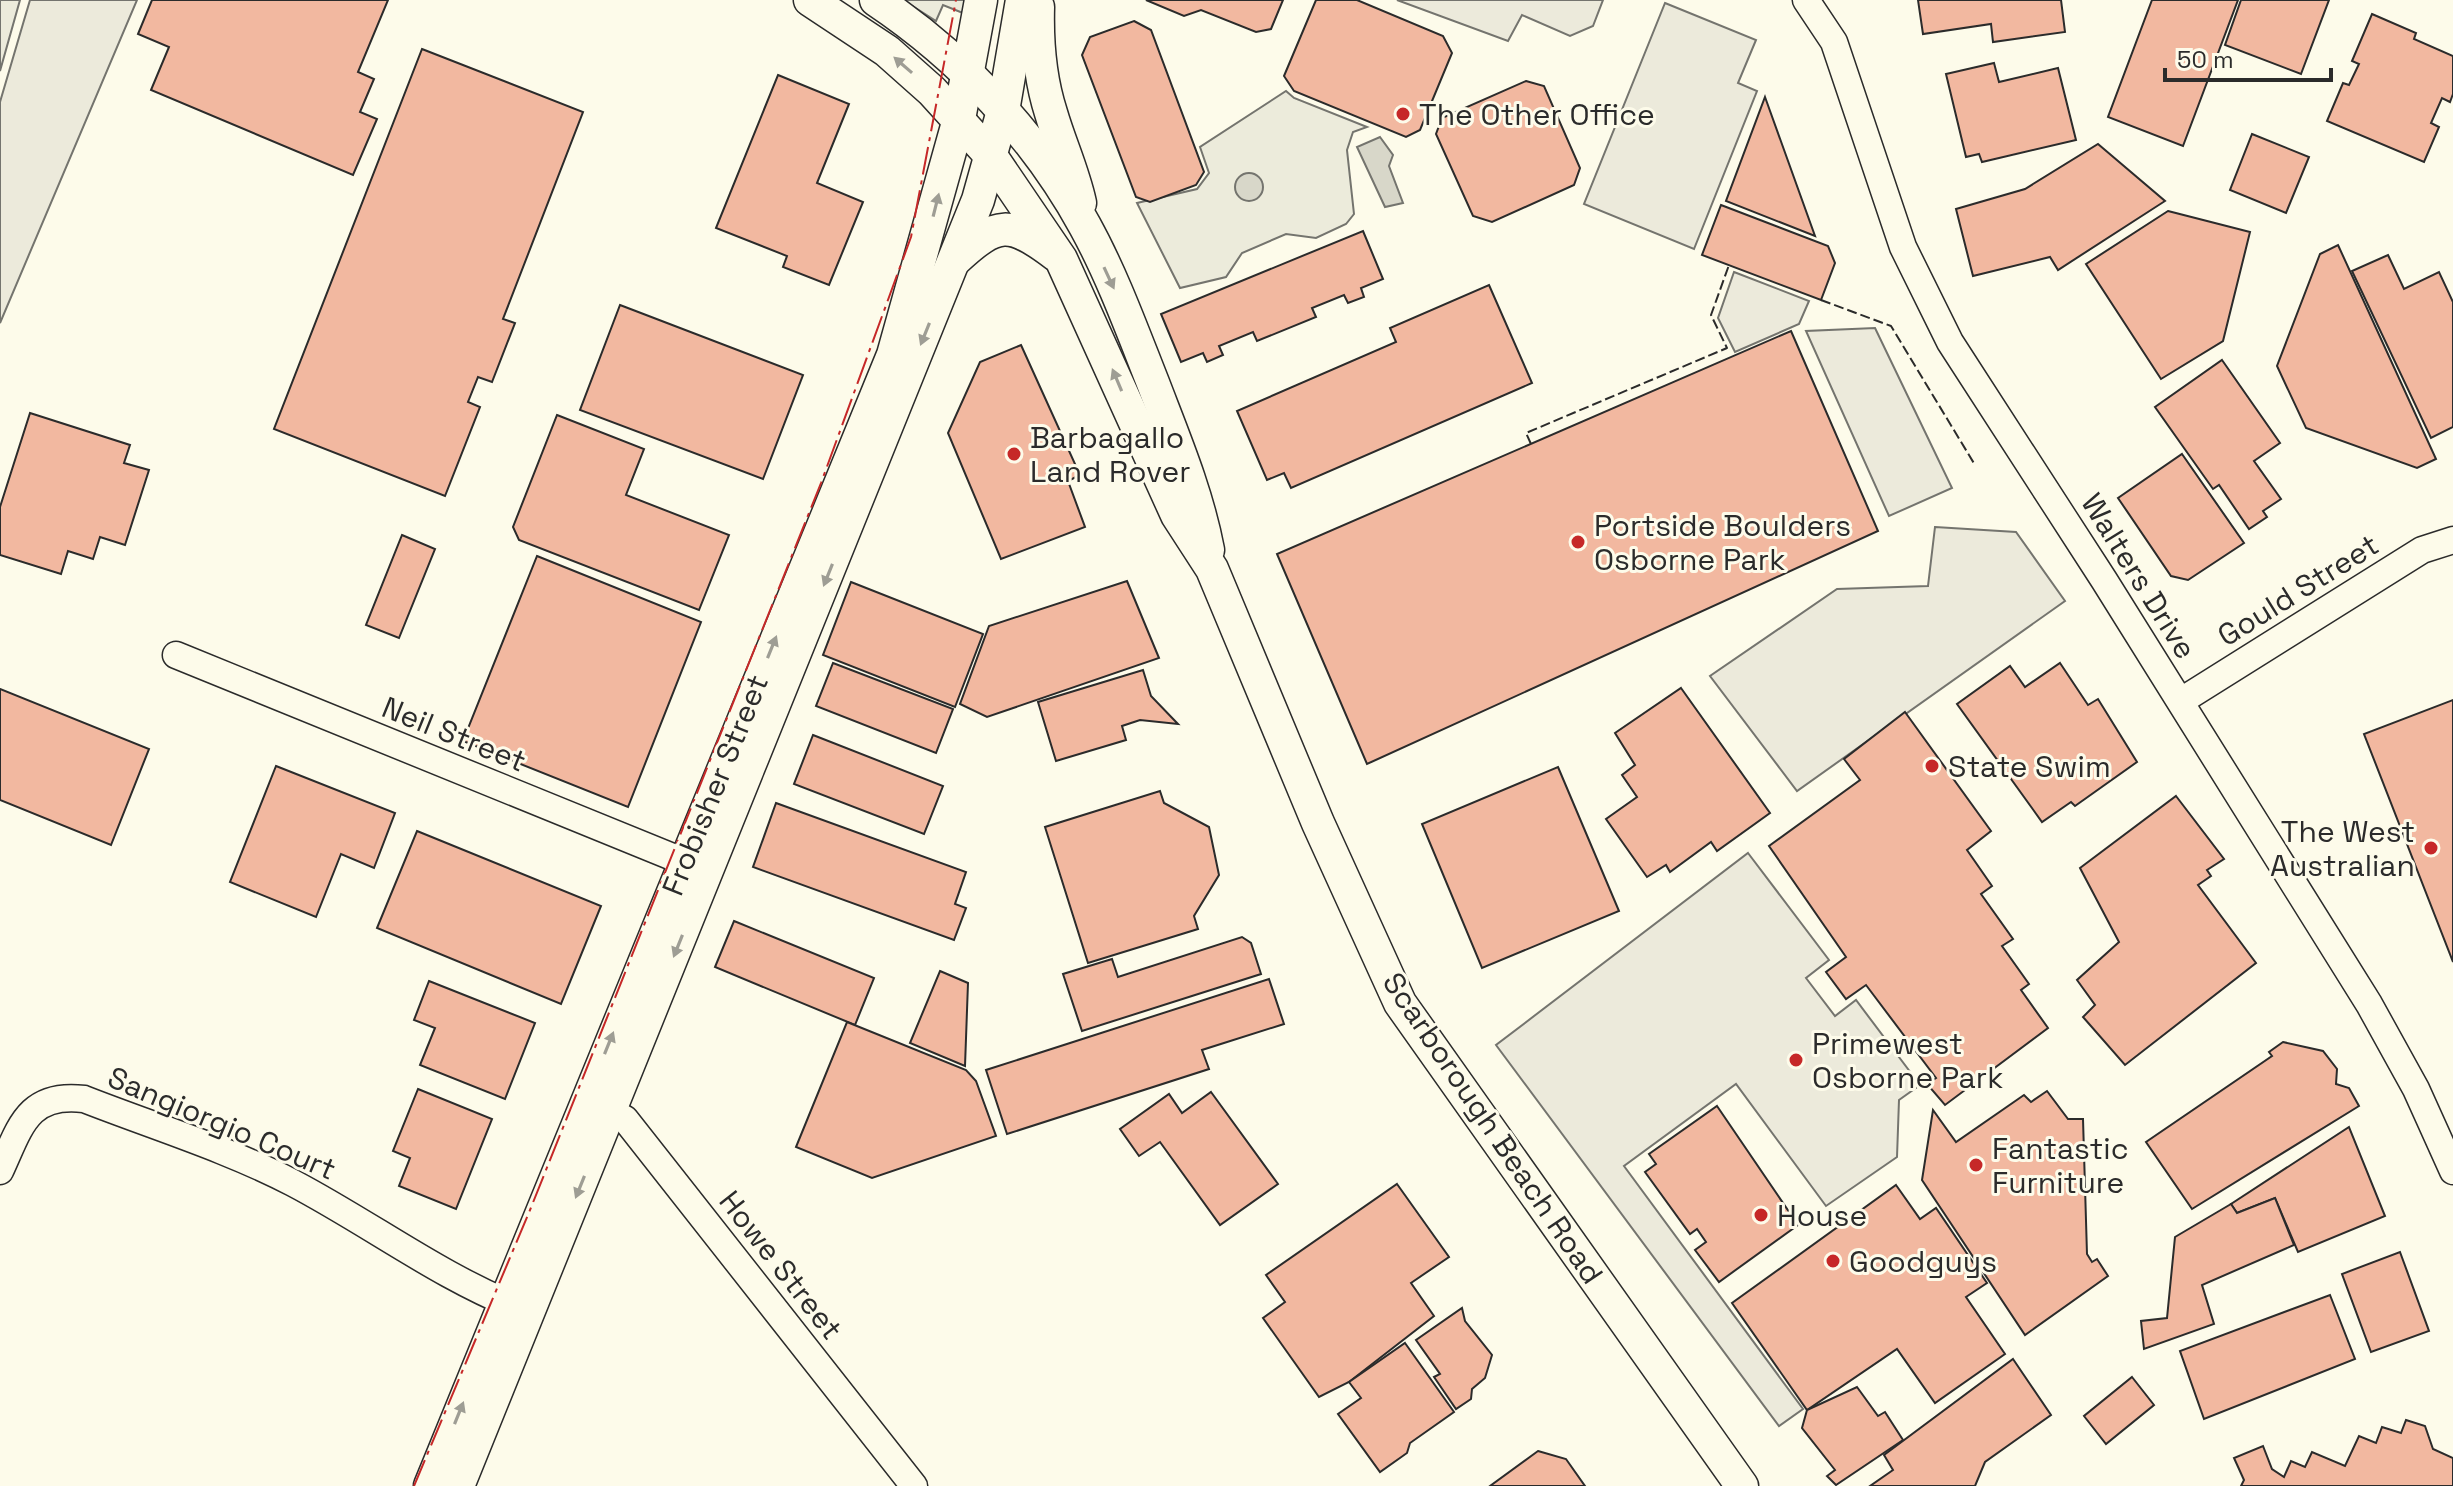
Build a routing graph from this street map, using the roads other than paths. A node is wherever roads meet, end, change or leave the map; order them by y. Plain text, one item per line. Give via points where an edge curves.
1 (810, 0) edge
2 (876, 0) edge
3 (981, 0) edge
4 (1022, 0) edge
5 (1038, 0) edge
6 (1806, 0) edge
7 (969, 74) junction
8 (1003, 111) junction
9 (959, 119) junction
10 (991, 156) junction
11 (1085, 226) junction
12 (1061, 259) junction
13 (954, 262) junction
14 (2453, 540) edge
15 (1212, 569) junction
16 (176, 655) dead end
17 (2181, 701) junction
18 (696, 867) junction
19 (598, 1105) junction
20 (0, 1171) edge
21 (2453, 1171) edge
22 (516, 1307) junction
23 (430, 1486) edge
24 (458, 1486) edge
25 (914, 1486) edge
26 (1742, 1486) edge

9 -> 1 main road, Scarborough Beach Road via 887,51
2 - 7 main road, Scarborough Beach Road
3 - 7 main road, Frobisher Street
4 - 8 main road, Frobisher Street
5 - 11 main road via 1037,47 1050,112 1073,170
6 - 17 street, Walters Drive via 1834,42 1903,247 1950,342
7 - 8 main road, Scarborough Beach Road
7 - 9 main road, Frobisher Street
8 - 10 main road, Frobisher Street
8 - 11 main road, Scarborough Beach Road
9 - 10 main road, Scarborough Beach Road
18 -> 9 main road, Frobisher Street via 893,355
10 - 12 main road, Scarborough Beach Road
10 - 13 main road, Frobisher Street
11 -> 15 main road, Scarborough Beach Road via 1200,508
12 - 13 main road via 1032,236 1003,229 984,233
15 -> 12 main road, Scarborough Beach Road via 1177,515
13 -> 18 main road, Frobisher Street
14 - 17 street, Gould Street via 2422,550
15 - 26 main road, Scarborough Beach Road via 1400,1003
16 - 18 street, Neil Street
17 - 21 street, Walters Drive via 2369,1004
18 - 19 main road, Frobisher Street
19 - 22 main road, Frobisher Street
19 - 25 street, Howe Street via 625,1119
20 - 22 street, Sangiorgio Court via 25,1116 37,1105 68,1097 84,1099 289,1181 471,1289
23 -> 22 main road, Frobisher Street
22 - 24 main road, Frobisher Street

